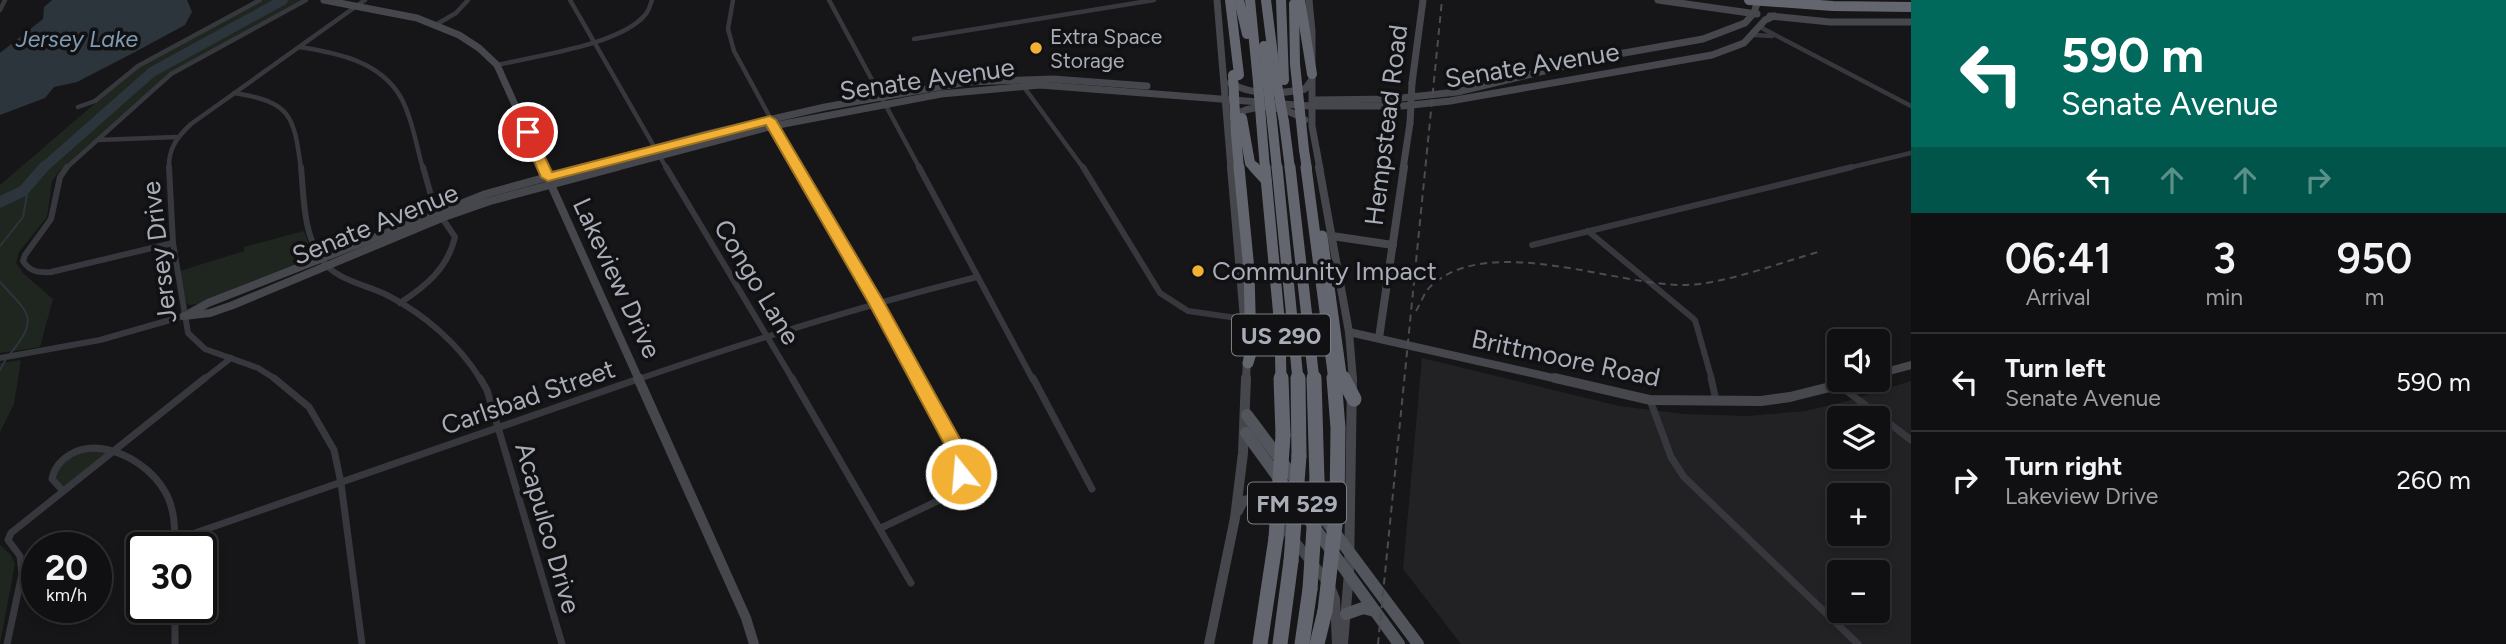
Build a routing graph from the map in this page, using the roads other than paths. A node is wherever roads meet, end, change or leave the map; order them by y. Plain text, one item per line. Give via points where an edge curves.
1 (5, 0) edge
2 (260, 0) edge
3 (306, 0) edge
4 (324, 0) edge
5 (468, 0) edge
6 (570, 0) edge
7 (652, 0) edge
8 (733, 0) edge
9 (829, 0) edge
10 (1154, 0) edge
11 (1217, 0) edge
12 (1230, 0) edge
13 (1239, 0) edge
14 (1250, 0) edge
15 (1259, 0) edge
16 (1266, 0) edge
17 (1281, 0) edge
18 (1294, 0) edge
19 (1300, 0) edge
20 (1309, 0) edge
21 (1423, 0) edge
22 (1658, 0) edge
23 (1749, 0) edge
24 (1758, 0) edge
25 (361, 3) edge
26 (1911, 7) edge
27 (1713, 8) junction
28 (0, 10) edge
29 (1755, 14) junction
30 (1774, 16) junction
31 (1911, 22) edge
32 (437, 23) junction
33 (1737, 27) junction
34 (1760, 27) junction
35 (1754, 35) junction
36 (1781, 38) junction
37 (914, 39) dead end
38 (592, 42) junction
39 (1254, 42) junction
40 (1235, 43) joint
41 (300, 47) junction
42 (1630, 52) junction
43 (1296, 64) joint
44 (497, 65) junction
45 (1644, 68) junction
46 (1232, 76) junction
47 (1271, 78) junction
48 (1311, 81) junction
49 (1020, 82) junction
50 (234, 93) junction
51 (1225, 96) junction
52 (882, 100) junction
53 (1337, 101) junction
54 (1310, 103) junction
55 (1911, 106) edge
56 (78, 107) dead end
57 (1226, 121) junction
58 (1272, 121) junction
59 (771, 123) junction
60 (1312, 126) junction
61 (177, 137) junction
62 (97, 140) junction
63 (1304, 150) joint
64 (656, 152) junction
65 (1911, 153) edge
66 (1306, 168) junction
67 (1266, 180) junction
68 (550, 181) junction
69 (441, 214) junction
70 (1588, 231) junction
71 (1332, 236) junction
72 (173, 243) junction
73 (1532, 245) dead end
74 (1392, 246) junction
75 (320, 258) junction
76 (326, 266) junction
77 (977, 277) junction
78 (876, 302) junction
79 (400, 303) junction
80 (184, 316) junction
81 (1244, 319) junction
82 (1349, 332) junction
83 (766, 335) junction
84 (1380, 338) junction
85 (0, 358) edge
86 (230, 358) junction
87 (1248, 363) junction
88 (1911, 365) edge
89 (1890, 371) edge
90 (641, 380) junction
91 (1827, 388) edge
92 (1848, 392) edge
93 (1354, 399) junction
94 (1650, 400) junction
95 (1717, 402) junction
96 (1247, 415) junction
97 (499, 429) junction
98 (1246, 433) junction
99 (1911, 440) edge
100 (113, 452) junction
101 (341, 484) junction
102 (1092, 489) dead end
103 (63, 491) junction
104 (1235, 518) junction
105 (881, 528) junction
106 (174, 532) edge
107 (208, 532) edge
108 (1349, 553) junction
109 (1349, 573) junction
110 (911, 583) dead end
111 (1375, 611) junction
112 (1346, 614) junction
113 (175, 623) edge
114 (7, 644) edge
115 (175, 644) edge
116 (362, 644) edge
117 (562, 644) edge
118 (754, 644) edge
119 (1209, 644) edge
120 (1260, 644) edge
121 (1280, 644) edge
122 (1302, 644) edge
123 (1317, 644) edge
124 (1337, 644) edge
125 (1343, 644) edge
126 (1399, 644) edge
127 (1418, 644) edge
128 (1858, 644) edge

1 - 28 street
2 - 56 street via 138,66 95,101
3 - 62 street via 171,74
4 - 25 main road, Lakeview Drive
5 - 32 street
6 - 38 street, Congo Lane
7 - 38 street via 649,13 639,23
8 - 59 street via 730,41
9 - 52 street
10 - 37 street
11 - 46 main road
12 - 40 highway
13 - 39 highway via 1246,33
14 - 39 highway, US 290
15 - 47 highway
16 - 47 highway, US 290
17 - 47 highway via 1284,29
18 - 43 highway
19 - 48 highway
20 - 48 main road via 1314,41
21 - 74 main road, Hempstead Road, bridge
22 - 27 main road
23 - 26 highway, bridge
24 - 29 main road
25 - 32 main road, Lakeview Drive
25 - 41 street
27 - 29 main road
27 - 33 main road via 1738,18
29 - 30 main road
29 - 33 main road, Senate Avenue
30 - 31 main road via 1830,22
30 - 34 main road, Senate Avenue
32 - 44 main road, Lakeview Drive via 468,39
33 - 42 main road, Senate Avenue
34 - 35 main road, Senate Avenue
34 - 36 street
35 - 36 street
35 - 45 main road, Senate Avenue via 1732,49
36 - 55 street
38 - 44 street
38 - 64 street, Congo Lane
39 - 47 highway, US 290
40 - 46 highway
41 - 50 street
41 - 69 street via 362,62 394,85 402,98 434,206
42 - 45 main road via 1629,60
42 - 53 main road, Senate Avenue via 1439,95
43 - 63 highway, bridge
44 - 68 main road, Lakeview Drive
45 - 54 main road, Senate Avenue via 1419,104
46 - 48 main road via 1242,90 1288,92 1306,89
46 - 51 main road
46 - 67 highway via 1250,163
46 - 87 highway, bridge via 1250,270
47 - 58 highway, US 290, bridge
47 - 58 highway, US 290, bridge via 1279,92
48 - 53 main road via 1319,94
48 - 54 main road
49 - 51 main road, Senate Avenue
49 - 52 main road, Senate Avenue
49 - 81 street via 1075,155 1160,293 1174,307 1190,313
50 - 61 street
50 - 75 street, Acapulco Drive via 276,105 292,119 307,226
51 - 54 main road, Senate Avenue
51 - 57 main road
52 - 59 main road, Senate Avenue
52 - 77 street
53 - 54 main road, Senate Avenue
54 - 60 main road
57 - 60 main road via 1239,110 1252,107 1289,111
57 - 81 main road
58 - 67 highway, US 290
58 - 121 highway, bridge via 1298,362 1299,456
58 - 122 highway, US 290, bridge via 1314,364 1317,481
59 - 64 main road, Senate Avenue
59 - 78 street
60 - 71 main road
61 - 62 street
61 - 72 street, Jersey Drive via 169,157
62 - 72 street via 63,171 53,215 24,254 26,267 33,272 51,272
63 - 66 highway
64 - 68 main road, Senate Avenue
64 - 83 street, Congo Lane
65 - 70 street
66 - 93 highway via 1328,267 1341,374
66 - 123 highway, bridge via 1338,428 1337,507
67 - 120 highway, US 290, bridge via 1281,342 1283,435 1276,538
68 - 69 main road, Senate Avenue
68 - 90 main road, Lakeview Drive
69 - 75 main road, Senate Avenue
69 - 76 main road, Senate Avenue
69 - 79 street via 455,237 449,258 431,281
70 - 73 street
70 - 95 street via 1695,320
71 - 74 main road
71 - 82 main road
72 - 80 street, Jersey Drive
74 - 84 main road, Hempstead Road
75 - 76 street, Acapulco Drive
75 - 80 main road, Senate Avenue
76 - 79 street, Acapulco Drive via 334,275
76 - 80 main road, Senate Avenue via 233,305
77 - 78 street, Carlsbad Street
77 - 102 street
78 - 83 street, Carlsbad Street
78 - 105 street via 957,451 961,474 948,496
79 - 97 street, Acapulco Drive via 449,338 472,365 487,390
80 - 85 street, Senate Avenue via 100,340
80 - 86 street, Jersey Drive via 188,332 198,344
81 - 87 main road
82 - 84 main road, Brittmoore Road
82 - 93 main road
83 - 90 street, Carlsbad Street
83 - 105 street, Congo Lane
84 - 94 main road, Brittmoore Road
86 - 100 street
86 - 101 street, Jersey Drive via 280,382 309,407 334,450
87 - 96 main road
88 - 89 main road
90 - 97 street, Carlsbad Street
90 - 118 main road, Lakeview Drive
91 - 95 main road, Brittmoore Road via 1790,397
92 - 99 street
93 - 108 main road
94 - 95 main road, Brittmoore Road
94 - 128 street via 1671,457 1684,477
96 - 98 main road
96 - 108 main road, FM 529
97 - 101 street, Carlsbad Street
97 - 117 street, Acapulco Drive
98 - 104 main road
98 - 109 main road, FM 529
100 - 103 street
100 - 103 street via 97,447 64,458 52,471 52,479
100 - 106 street via 159,482 172,508
101 - 107 street, Carlsbad Street
101 - 116 street, Jersey Drive
103 - 114 street via 10,533 8,540 20,555 22,573
104 - 119 main road
104 - 124 main road via 1243,501 1254,497 1264,501 1333,592
105 - 110 street, Congo Lane
108 - 109 main road
108 - 127 main road, FM 529
109 - 111 main road, FM 529
109 - 112 main road
111 - 112 main road via 1363,608
111 - 126 main road, FM 529
112 - 125 main road
113 - 115 street

